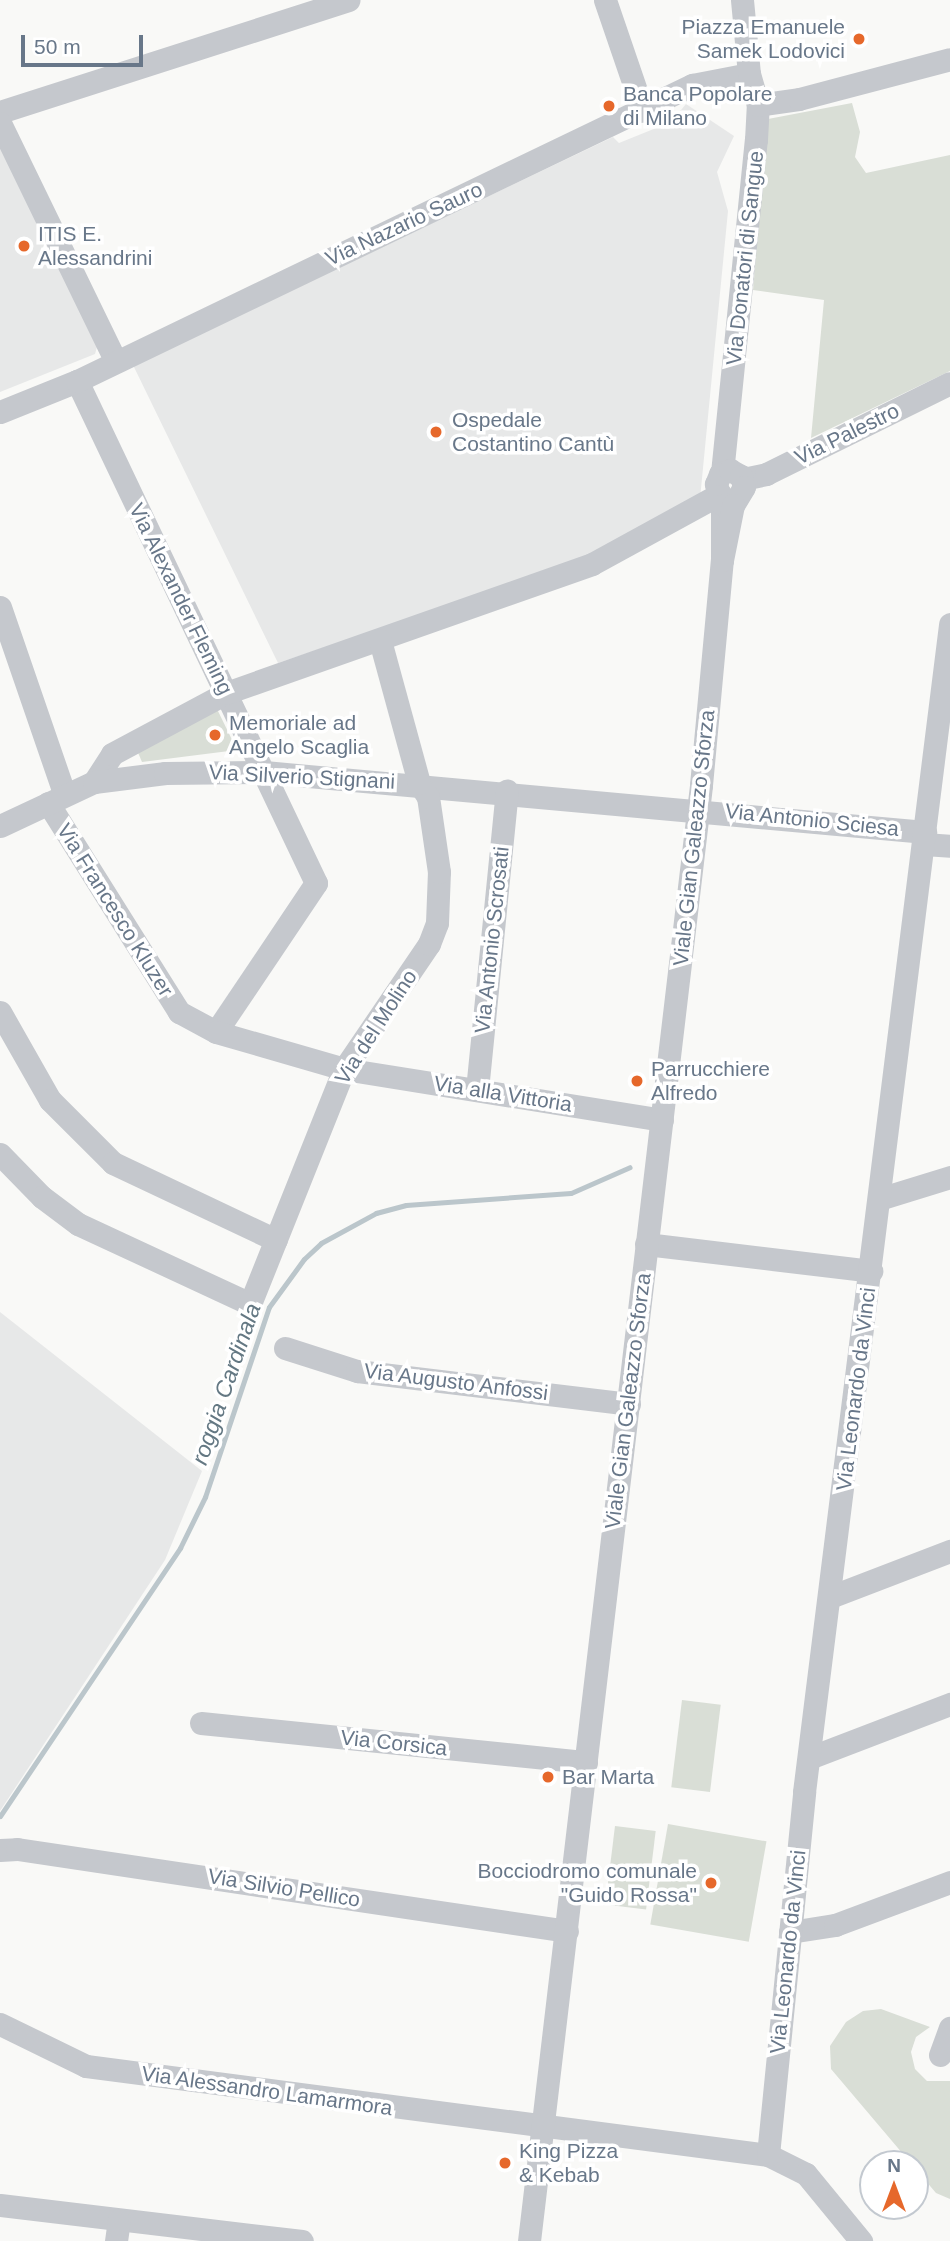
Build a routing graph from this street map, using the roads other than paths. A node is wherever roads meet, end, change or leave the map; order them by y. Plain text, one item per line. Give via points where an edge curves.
1 (348, 0) edge
2 (605, 0) edge
3 (742, 0) edge
4 (950, 59) edge
5 (749, 74) junction
6 (758, 105) junction
7 (643, 111) junction
8 (0, 112) edge
9 (0, 122) edge
10 (115, 360) junction
11 (77, 381) junction
12 (950, 383) edge
13 (0, 412) edge
14 (731, 483) junction
15 (1, 615) edge
16 (950, 624) edge
17 (380, 640) junction
18 (226, 693) junction
19 (264, 772) junction
20 (941, 772) edge
21 (94, 782) junction
22 (419, 783) junction
23 (507, 791) junction
24 (56, 798) junction
25 (698, 808) junction
26 (0, 826) edge
27 (924, 838) junction
28 (950, 846) edge
29 (0, 1012) edge
30 (216, 1032) junction
31 (344, 1069) junction
32 (477, 1090) junction
33 (662, 1119) junction
34 (0, 1154) edge
35 (950, 1177) edge
36 (879, 1199) junction
37 (276, 1240) junction
38 (646, 1244) junction
39 (871, 1271) junction
40 (285, 1348) dead end
41 (629, 1404) junction
42 (950, 1551) edge
43 (830, 1597) junction
44 (950, 1704) edge
45 (201, 1723) dead end
46 (809, 1758) junction
47 (586, 1762) junction
48 (0, 1850) edge
49 (950, 1882) edge
50 (567, 1931) junction
51 (790, 1932) junction
52 (0, 2024) edge
53 (950, 2028) edge
54 (940, 2055) dead end
55 (542, 2128) junction
56 (768, 2155) junction
57 (0, 2206) edge
58 (117, 2231) edge
59 (302, 2241) edge
60 (529, 2241) edge
61 (861, 2241) edge

1 - 8 street
2 - 7 street
3 - 5 street, Via Donatori di Sangue
4 - 6 street via 799,99
5 - 6 street, Via Donatori di Sangue
5 - 7 street, Via Nazario Sauro via 692,85
6 - 14 street, Via Donatori di Sangue via 726,443
7 - 10 street, Via Nazario Sauro
9 - 10 street
10 - 11 street, Via Nazario Sauro
11 - 13 street, Via Nazario Sauro
11 - 18 street, Via Alexander Fleming
12 - 14 street, Via Palestro via 766,474
14 - 17 street, Via Palestro via 592,564
14 - 25 street, Viale Gian Galeazzo Sforza
15 - 24 street, Via Francesco Kluzer
16 - 20 street, Via Leonardo da Vinci
17 - 18 street, Via Palestro
17 - 22 street, Via del Molino
18 - 19 street, Via Alexander Fleming
18 - 21 street, Via Palestro via 112,754
19 - 21 street, Via Silverio Stignani via 165,773
19 - 22 street, Via Silverio Stignani
19 - 30 street, Via Alexander Fleming via 316,883
20 - 27 street, Via Leonardo da Vinci
21 - 24 street, Via Silverio Stignani
22 - 23 street, Via Silverio Stignani
22 - 31 street, Via del Molino via 428,797 439,872 437,923 429,944
23 - 25 street, Via Silverio Stignani
23 - 32 street, Via Antonio Scrosati
24 - 26 street, Via Silverio Stignani
24 - 30 street, Via Francesco Kluzer via 178,1012
25 - 27 street, Via Antonio Sciesa
25 - 33 street, Viale Gian Galeazzo Sforza
27 - 28 street, Via Antonio Sciesa
27 - 36 street, Via Leonardo da Vinci
29 - 37 street via 50,1100 113,1163
30 - 31 street, Via Francesco Kluzer
31 - 32 street, Via alla Vittoria
31 - 37 street, Via del Molino
32 - 33 street, Via alla Vittoria
33 - 38 street, Viale Gian Galeazzo Sforza
34 - 37 street, Via del Molino via 42,1197 78,1224 250,1304
35 - 36 street
36 - 39 street, Via Leonardo da Vinci
38 - 39 street
38 - 41 street, Viale Gian Galeazzo Sforza
39 - 43 street, Via Leonardo da Vinci
40 - 41 street, Via Augusto Anfossi via 357,1371
41 - 47 street, Viale Gian Galeazzo Sforza
42 - 43 street
43 - 46 street, Via Leonardo da Vinci
44 - 46 street
45 - 47 street, Via Corsica
46 - 51 street, Via Leonardo da Vinci
47 - 50 street, Viale Gian Galeazzo Sforza
48 - 50 street, Via Silvio Pellico
49 - 51 street via 835,1925
50 - 55 street, Viale Gian Galeazzo Sforza
51 - 56 street, Via Leonardo da Vinci
52 - 55 street, Via Alessandro Lamarmora via 86,2066
53 - 54 street
55 - 56 street, Via Alessandro Lamarmora
55 - 60 street, Viale Gian Galeazzo Sforza
56 - 61 street, Via Alessandro Lamarmora via 806,2174
57 - 58 street
58 - 59 street

